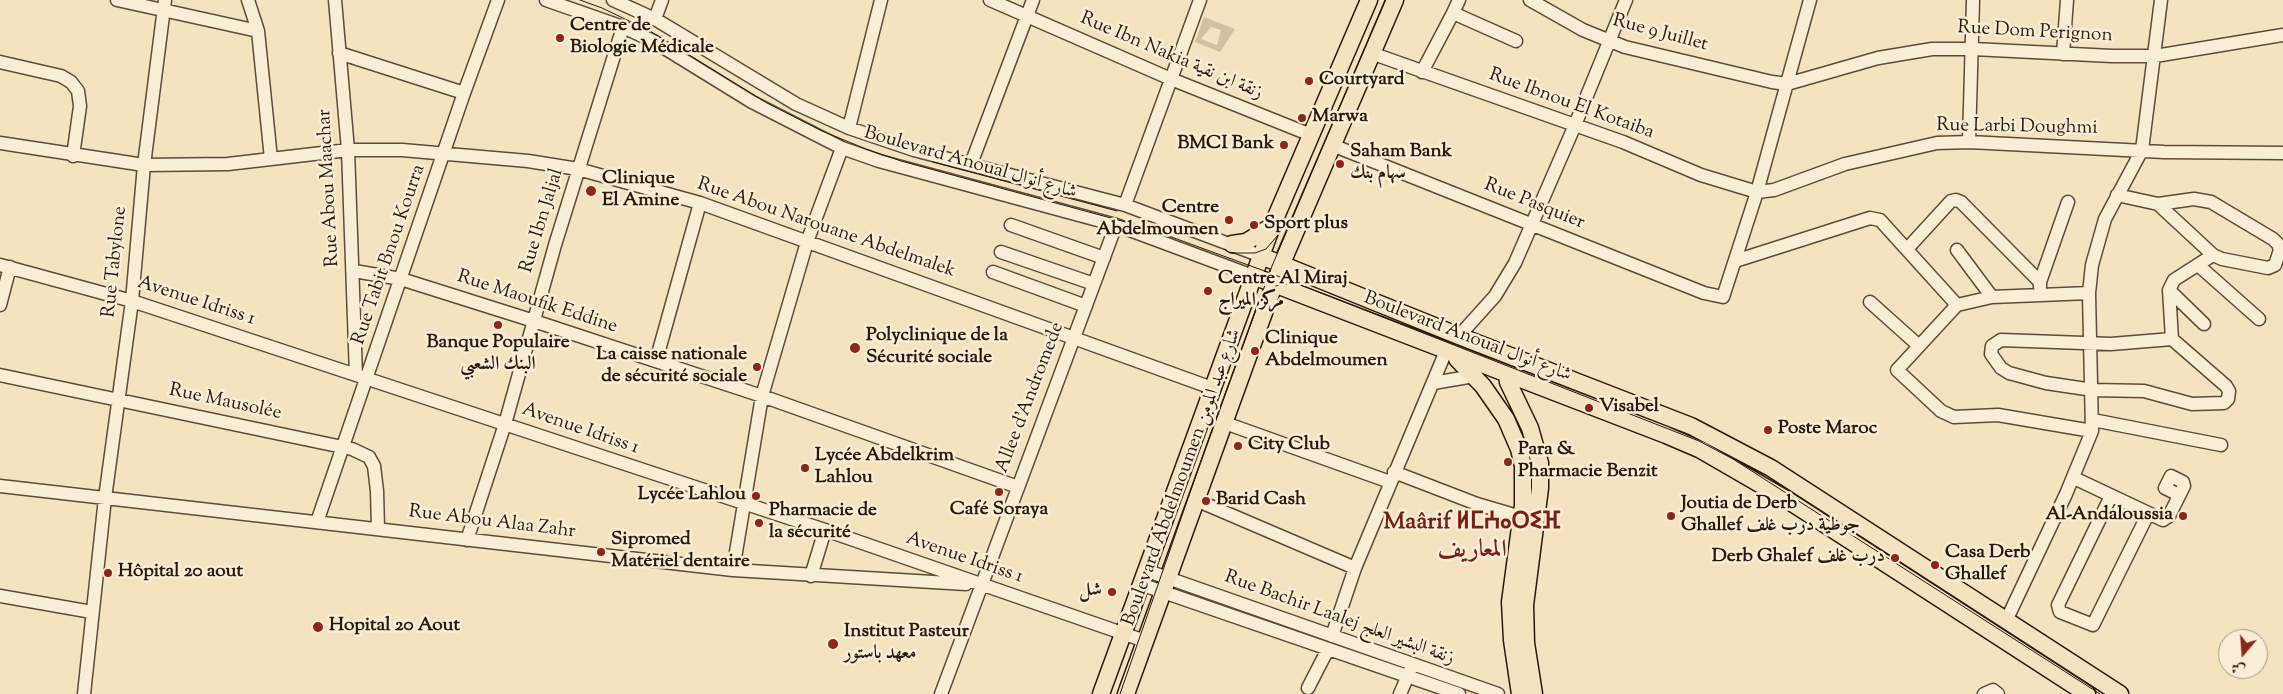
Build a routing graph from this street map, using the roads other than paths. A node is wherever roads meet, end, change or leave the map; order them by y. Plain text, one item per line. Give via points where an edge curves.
1 (117, 0) edge
2 (248, 0) edge
3 (335, 0) edge
4 (498, 0) edge
5 (546, 0) edge
6 (613, 0) edge
7 (662, 0) edge
8 (881, 0) edge
9 (990, 0) edge
10 (1032, 0) edge
11 (1200, 0) edge
12 (1369, 0) edge
13 (1395, 0) edge
14 (1459, 0) edge
15 (1530, 0) edge
16 (1626, 0) edge
17 (1810, 0) edge
18 (1974, 0) edge
19 (2067, 0) edge
20 (2162, 0) edge
21 (164, 5) edge
22 (1453, 13) junction
23 (1026, 16) junction
24 (655, 19) junction
25 (623, 27) junction
26 (258, 31) junction
27 (2283, 35) edge
28 (1516, 41) dead end
29 (1610, 41) junction
30 (1973, 48) junction
31 (339, 53) junction
32 (1371, 53) junction
33 (2062, 54) junction
34 (2155, 56) junction
35 (0, 62) edge
36 (1422, 72) junction
37 (1171, 79) junction
38 (1787, 84) junction
39 (464, 93) junction
40 (1576, 125) junction
41 (849, 128) junction
42 (1310, 135) junction
43 (1969, 142) junction
44 (0, 143) edge
45 (1332, 145) junction
46 (842, 148) junction
47 (348, 150) junction
48 (2142, 150) junction
49 (444, 153) junction
50 (2283, 153) edge
51 (73, 156) junction
52 (271, 159) junction
53 (970, 164) junction
54 (144, 165) junction
55 (578, 169) junction
56 (1757, 192) junction
57 (2117, 195) junction
58 (2068, 202) dead end
59 (700, 203) junction
60 (1125, 204) junction
61 (2158, 204) junction
62 (1533, 224) junction
63 (1011, 225) dead end
64 (1116, 225) junction
65 (1272, 226) junction
66 (807, 242) junction
67 (1232, 244) junction
68 (1907, 249) junction
69 (1957, 250) dead end
70 (1001, 252) dead end
71 (2213, 255) junction
72 (1261, 256) junction
73 (1104, 258) junction
74 (1734, 261) junction
75 (1282, 263) junction
76 (2198, 265) junction
77 (5, 266) edge
78 (354, 271) junction
79 (993, 272) dead end
80 (1253, 276) junction
81 (401, 279) junction
82 (2040, 282) junction
83 (1274, 283) junction
84 (1094, 284) junction
85 (2169, 290) junction
86 (2089, 293) junction
87 (1992, 297) junction
88 (2041, 297) junction
89 (132, 301) junction
90 (1870, 302) dead end
91 (1322, 304) junction
92 (0, 305) edge
93 (1957, 305) junction
94 (1086, 306) junction
95 (1266, 307) junction
96 (2259, 319) dead end
97 (534, 321) junction
98 (2204, 324) dead end
99 (1458, 336) junction
100 (1074, 337) junction
101 (2172, 339) junction
102 (2091, 342) junction
103 (1918, 345) junction
104 (1449, 353) junction
105 (656, 361) junction
106 (0, 375) edge
107 (1507, 375) junction
108 (362, 376) junction
109 (1474, 376) junction
110 (1433, 383) junction
111 (1212, 388) junction
112 (2093, 390) junction
113 (762, 396) junction
114 (118, 399) junction
115 (1224, 423) junction
116 (505, 424) junction
117 (2093, 426) junction
118 (2221, 445) dead end
119 (343, 447) junction
120 (1392, 477) junction
121 (2074, 478) junction
122 (0, 486) edge
123 (1018, 487) junction
124 (2179, 495) dead end
125 (2111, 496) junction
126 (105, 498) junction
127 (1196, 500) junction
128 (743, 504) junction
129 (2148, 514) junction
130 (1528, 519) junction
131 (317, 522) junction
132 (378, 529) junction
133 (825, 530) junction
134 (467, 540) junction
135 (1354, 568) junction
136 (733, 570) junction
137 (811, 576) junction
138 (1143, 578) junction
139 (981, 585) junction
140 (1165, 585) junction
141 (0, 596) edge
142 (92, 612) junction
143 (2006, 621) junction
144 (1123, 633) junction
145 (1332, 636) junction
146 (1145, 641) junction
147 (1328, 649) junction
148 (1410, 671) junction
149 (1308, 688) dead end
150 (84, 694) edge
151 (941, 694) edge
152 (1101, 694) edge
153 (1126, 694) edge
154 (1400, 694) edge
155 (1459, 694) edge
156 (1498, 694) edge
157 (1520, 694) edge
158 (1534, 694) edge
159 (1984, 694) edge
160 (1998, 694) edge
161 (2087, 694) edge
162 (2120, 694) edge

1 - 21 street
2 - 26 street
3 - 31 street, Rue Abou Maachar
4 - 39 street, Rue Tabit Bnou Kourra
5 - 25 street, Boulevard Anoual شارع أنوال
6 - 24 street, Boulevard Anoual شارع أنوال
7 - 24 street
8 - 41 street
9 - 23 street, Rue Ibn Nakia زنقة ابن نقية
10 - 23 street
11 - 37 street
12 - 42 main road, Boulevard Abdelmoumen شارع عبد المومن
13 - 32 main road, Boulevard Abdelmoumen شارع عبد المومن
14 - 22 street
15 - 29 street, Rue 9 Juillet
16 - 29 street
17 - 38 street
18 - 30 street
19 - 33 street
20 - 34 street
21 - 26 street
21 - 54 street, Rue Tabylone
22 - 28 street
22 - 36 street
23 - 37 street, Rue Ibn Nakia زنقة ابن نقية
23 - 53 street
24 - 41 street, Boulevard Anoual شارع أنوال via 775,93
25 - 46 street, Boulevard Anoual شارع أنوال via 692,63 752,102
25 - 55 street, Rue Ibn Jaljal
26 - 52 street
27 - 34 street, Rue Dom Perignon
29 - 38 street, Rue 9 Juillet
29 - 40 street
30 - 33 street, Rue Dom Perignon
30 - 38 street, Rue Dom Perignon via 1916,51 1878,58
30 - 43 street
31 - 39 street
31 - 47 street, Rue Abou Maachar
32 - 36 street, Rue Ibnou El Kotaiba
32 - 45 main road, Boulevard Abdelmoumen شارع عبد المومن
33 - 34 street, Rue Dom Perignon
34 - 48 street
35 - 51 street via 61,76 75,86 80,106
36 - 40 street, Rue Ibnou El Kotaiba
37 - 42 street, Rue Ibn Nakia زنقة ابن نقية
37 - 60 street
38 - 56 street
39 - 49 street, Rue Tabit Bnou Kourra
40 - 56 street, Rue Ibnou El Kotaiba via 1701,175
40 - 62 street
41 - 53 street, Boulevard Anoual شارع أنوال via 894,145
42 - 65 main road, Boulevard Abdelmoumen شارع عبد المومن
43 - 48 street, Rue Larbi Doughmi
43 - 56 street, Rue Larbi Doughmi via 1937,143 1895,151 1845,164 1774,190
44 - 51 street, Rue Abou Narouane Abdelmalek
45 - 62 street, Rue Pasquier
45 - 75 main road, Boulevard Abdelmoumen شارع عبد المومن
46 - 64 street, Boulevard Anoual شارع أنوال via 879,161
46 - 66 street
47 - 49 street, Rue Abou Narouane Abdelmalek
47 - 52 street, Rue Abou Narouane Abdelmalek
47 - 78 street, Rue Abou Maachar
48 - 50 street, Rue Larbi Doughmi
48 - 57 street
49 - 55 street, Rue Abou Narouane Abdelmalek
49 - 81 street, Rue Tabit Bnou Kourra
51 - 54 street, Rue Abou Narouane Abdelmalek
52 - 54 street, Rue Abou Narouane Abdelmalek via 193,166
53 - 60 street, Boulevard Anoual شارع أنوال
54 - 89 street, Rue Tabylone
55 - 59 street, Rue Abou Narouane Abdelmalek
55 - 97 street, Rue Ibn Jaljal
56 - 74 street
57 - 61 street
57 - 86 street via 2098,240
58 - 82 street
59 - 66 street, Rue Abou Narouane Abdelmalek
59 - 105 street
60 - 67 street, Boulevard Anoual شارع أنوال
61 - 71 street
61 - 71 street via 2194,199 2211,202 2273,240 2280,250 2275,265 2268,268
62 - 74 street, Rue Pasquier via 1704,293 1722,297
62 - 99 street via 1502,288
63 - 73 street
64 - 73 street, Allee d'Andromede
64 - 80 street, Boulevard Anoual شارع أنوال
65 - 67 main road via 1246,242
65 - 72 main road, Boulevard Abdelmoumen شارع عبد المومن
66 - 100 street, Rue Abou Narouane Abdelmalek
66 - 113 street
67 - 72 street, Boulevard Anoual شارع أنوال
68 - 74 street via 1880,220 1870,218
68 - 82 street via 1951,201 1956,200
68 - 93 street
69 - 87 street
70 - 84 street
71 - 76 street
72 - 75 main road, Boulevard Anoual شارع أنوال
72 - 80 main road, Boulevard Abdelmoumen شارع عبد المومن
73 - 84 street, Allee d'Andromede
75 - 83 main road, Boulevard Abdelmoumen شارع عبد المومن
75 - 99 main road, Boulevard Anoual شارع أنوال
76 - 85 street via 2174,280
76 - 96 street
77 - 89 street, Avenue Idriss 1
77 - 92 street
78 - 81 street, Rue Maoufik Eddine
78 - 108 street, Rue Abou Maachar
79 - 94 street
80 - 83 main road, Boulevard Anoual شارع أنوال
80 - 111 main road, Boulevard Abdelmoumen شارع عبد المومن
81 - 97 street, Rue Maoufik Eddine
81 - 108 street, Rue Tabit Bnou Kourra
82 - 88 street
83 - 91 main road, Boulevard Anoual شارع أنوال
83 - 95 main road, Boulevard Abdelmoumen شارع عبد المومن
84 - 94 street, Allee d'Andromede
85 - 98 street
85 - 101 street
86 - 88 street
86 - 102 street
87 - 88 street
87 - 93 street
89 - 108 street, Avenue Idriss 1
89 - 114 street, Rue Tabylone
90 - 103 street
91 - 95 main road via 1287,297
91 - 104 main road, Boulevard Anoual شارع أنوال
93 - 103 street
94 - 100 street, Allee d'Andromede
95 - 115 main road, Boulevard Abdelmoumen شارع عبد المومن
97 - 105 street, Rue Maoufik Eddine
97 - 116 street, Rue Ibn Jaljal
99 - 143 main road, Boulevard Anoual شارع أنوال via 1664,415 1747,455
100 - 111 street, Rue Abou Narouane Abdelmalek
100 - 123 street, Allee d'Andromede
101 - 102 street via 2111,344
101 - 112 street via 2226,386 2229,391 2224,403 2192,404 2144,390
102 - 112 street
102 - 112 street via 2001,340 1992,346 1991,354 2001,368 2009,372 2046,383
103 - 117 street via 1897,370 1948,415 1998,414
104 - 107 main road, Boulevard Anoual شارع أنوال
104 - 109 main road
104 - 110 street
105 - 113 street, Rue Maoufik Eddine
106 - 114 street, Rue Mausolée
107 - 130 main road via 1530,428 1540,463 1540,481
107 - 161 main road, Boulevard Anoual شارع أنوال via 1701,450 1788,501
108 - 116 street, Avenue Idriss 1
108 - 119 street, Rue Tabit Bnou Kourra
109 - 110 street
109 - 130 main road via 1506,420 1519,448
110 - 120 street
111 - 138 main road, Boulevard Abdelmoumen شارع عبد المومن
112 - 117 street
113 - 123 street, Rue Maoufik Eddine
113 - 128 street
114 - 119 street, Rue Mausolée
114 - 126 street, Rue Tabylone
115 - 120 street
115 - 127 main road, Boulevard Abdelmoumen شارع عبد المومن
116 - 128 street, Avenue Idriss 1
116 - 134 street, Rue Ibn Jaljal
117 - 118 street
117 - 121 street
119 - 131 street, Rue Tabit Bnou Kourra
119 - 132 street, Rue Mausolée via 369,457 374,466
120 - 130 street
120 - 135 street
121 - 125 street
121 - 143 street
122 - 126 street, Rue Abou Alaa Zahr
123 - 139 street, Allee d'Andromede
124 - 129 street via 2166,519
125 - 129 street
125 - 129 street via 2058,605 2060,612 2092,625
126 - 131 street, Rue Abou Alaa Zahr
126 - 142 street, Rue Tabylone
127 - 135 street
127 - 140 main road, Boulevard Abdelmoumen شارع عبد المومن
128 - 133 street, Avenue Idriss 1
128 - 136 street
130 - 157 main road via 1510,602
130 - 158 main road via 1524,612
131 - 132 street, Rue Abou Alaa Zahr
132 - 134 street, Rue Abou Alaa Zahr
133 - 137 street
133 - 139 street, Avenue Idriss 1
134 - 136 street, Rue Abou Alaa Zahr
135 - 145 street
136 - 137 street, Rue Abou Alaa Zahr
137 - 139 street, Rue Abou Alaa Zahr
138 - 140 street
138 - 144 main road, Boulevard Abdelmoumen شارع عبد المومن
139 - 144 street, Avenue Idriss 1
139 - 151 street, Allee d'Andromede
140 - 145 street, Rue Bachir Laalej زنقة البشير العلج
140 - 146 main road, Boulevard Abdelmoumen شارع عبد المومن
140 - 147 street, Rue Bachir Laalej زنقة البشير العلج
141 - 142 street
142 - 150 street, Rue Tabylone
143 - 162 main road, Boulevard Anoual شارع أنوال
144 - 146 street, Avenue Idriss 1
144 - 152 main road, Boulevard Abdelmoumen شارع عبد المومن
145 - 148 street, Rue Bachir Laalej زنقة البشير العلج
146 - 153 main road, Boulevard Abdelmoumen شارع عبد المومن
147 - 148 street, Rue Bachir Laalej زنقة البشير العلج
147 - 149 street
148 - 154 street
148 - 155 street, Rue Bachir Laalej زنقة البشير العلج
148 - 156 street, Rue Bachir Laalej زنقة البشير العلج
159 - 160 street via 1993,690

